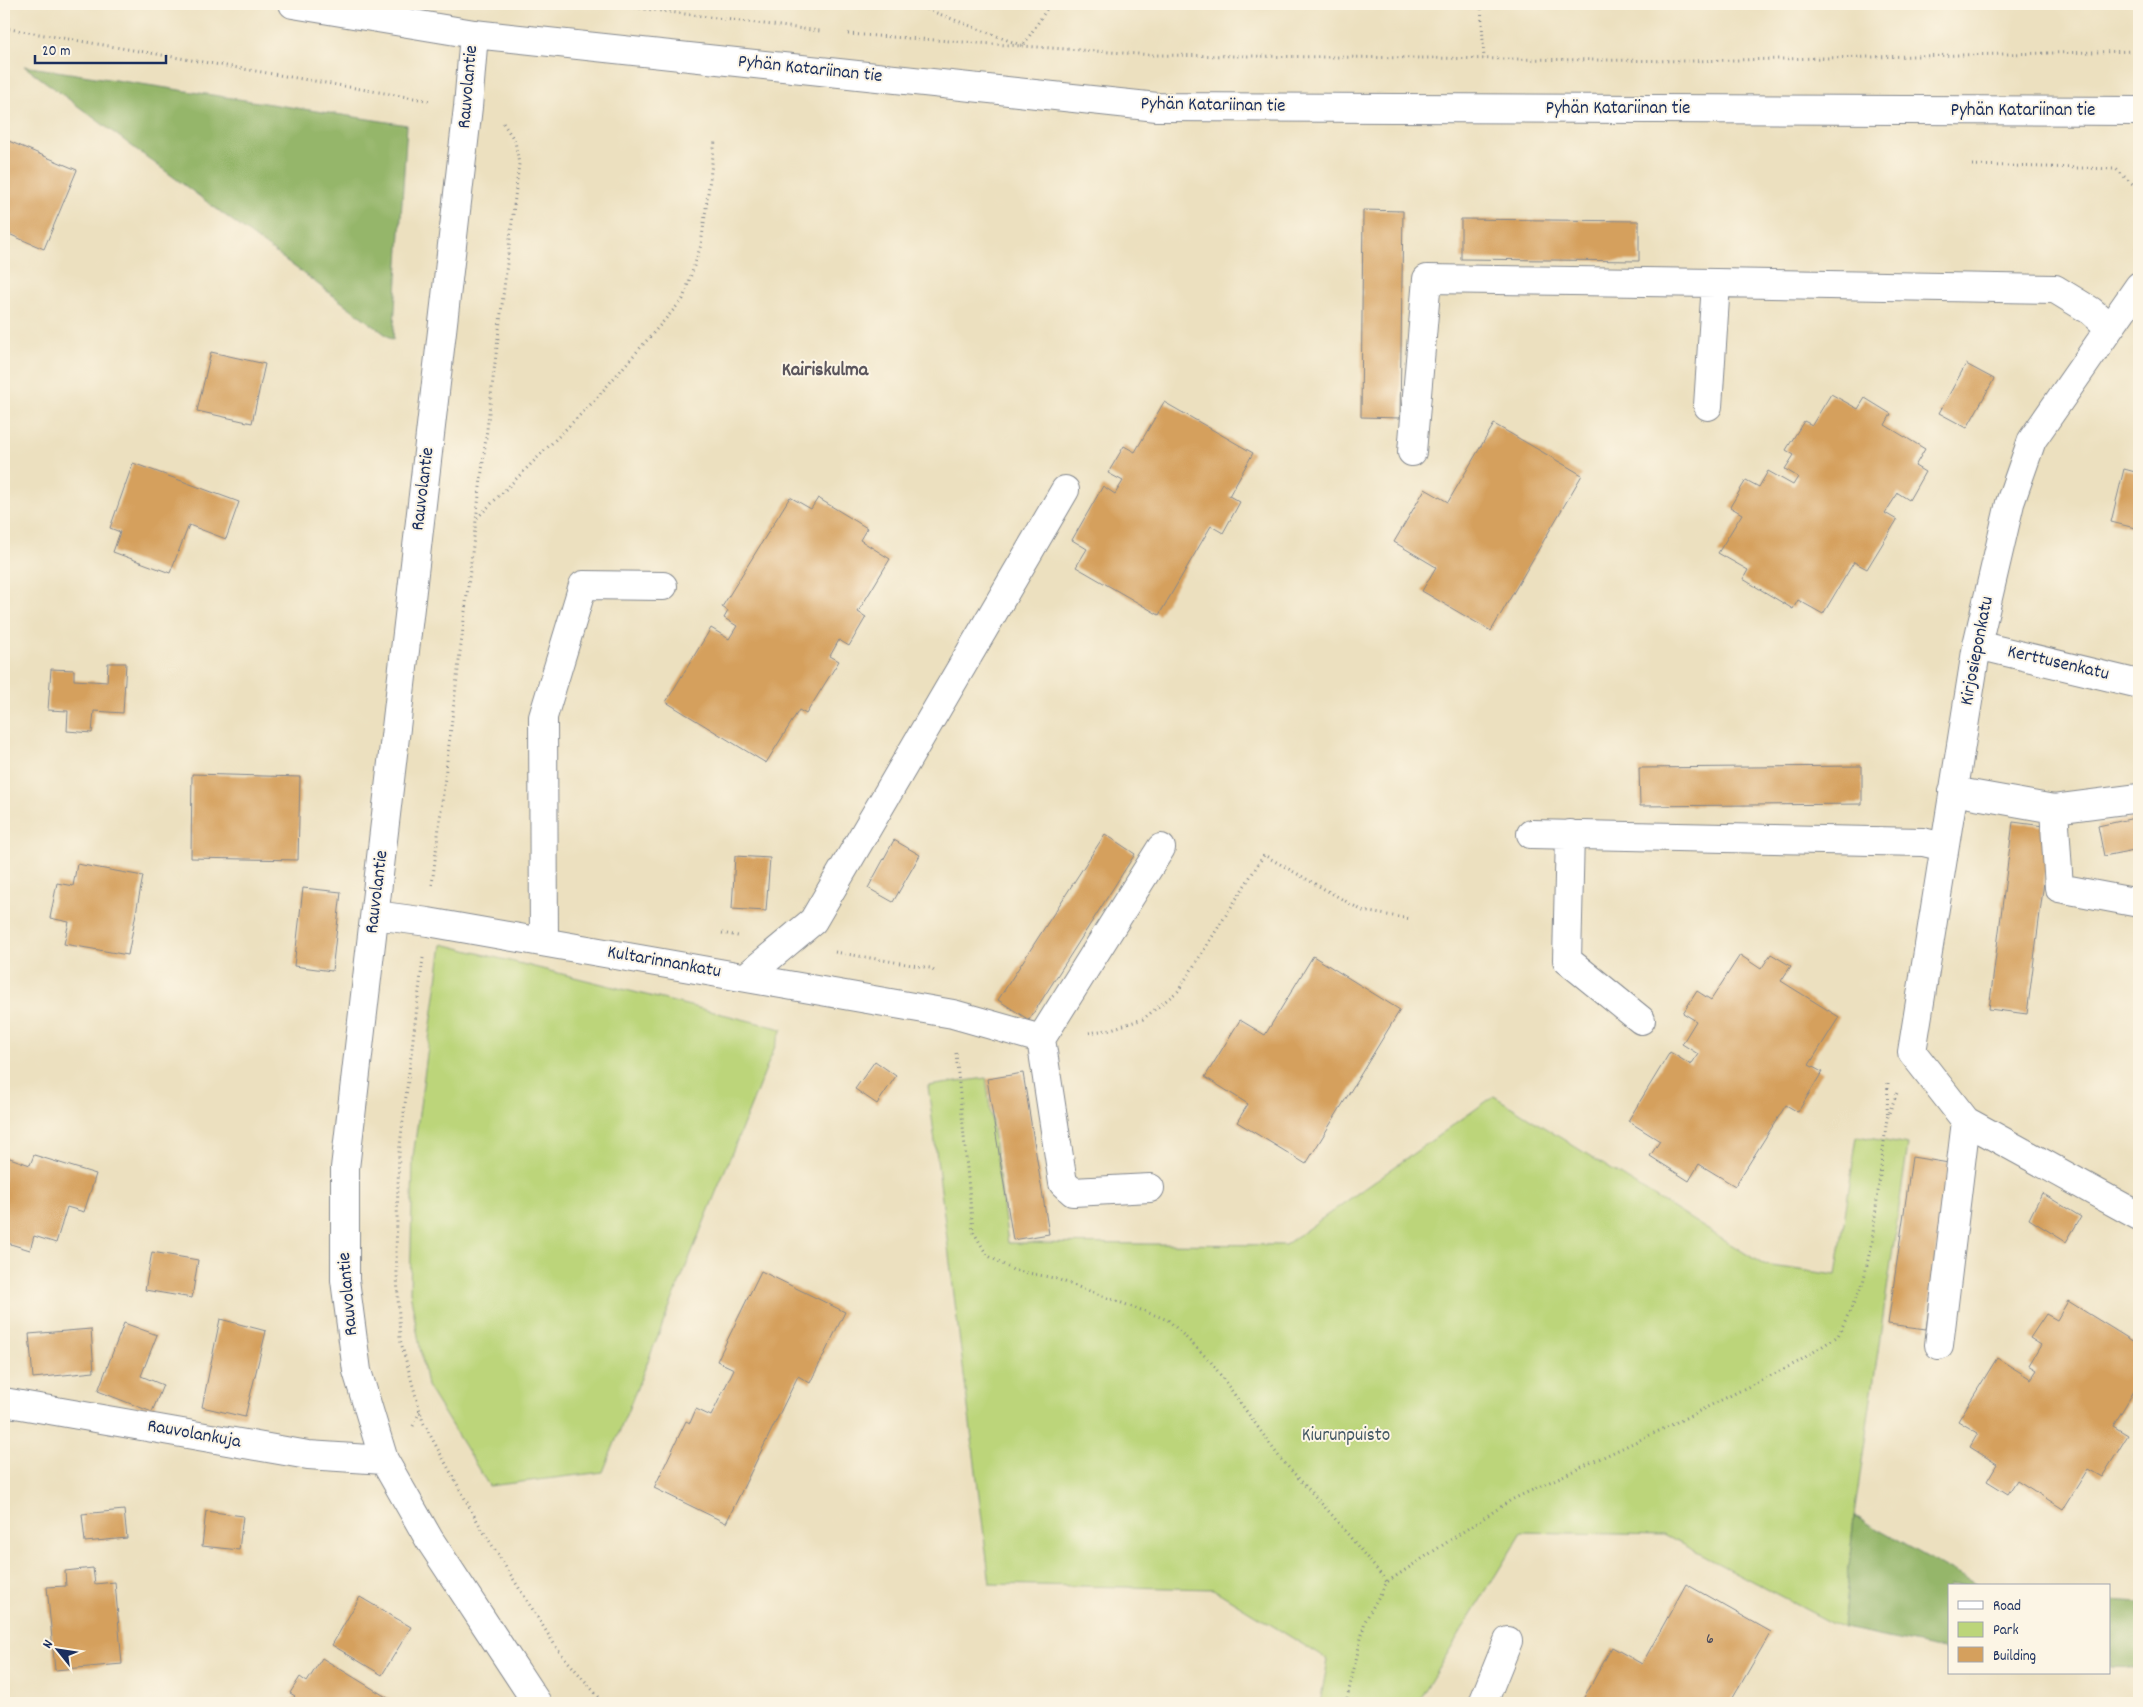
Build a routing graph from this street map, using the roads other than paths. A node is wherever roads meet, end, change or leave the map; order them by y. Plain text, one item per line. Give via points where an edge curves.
1 (293, 4) edge
2 (474, 34) junction
3 (2139, 111) edge
4 (1716, 283) junction
5 (2139, 286) edge
6 (2109, 327) junction
7 (1708, 406) dead end
8 (1412, 452) dead end
9 (1066, 490) dead end
10 (663, 586) dead end
11 (1977, 645) junction
12 (2139, 684) edge
13 (1952, 791) junction
14 (2139, 798) edge
15 (2054, 809) junction
16 (1531, 834) dead end
17 (1570, 834) junction
18 (1944, 847) junction
19 (1161, 848) dead end
20 (2139, 903) edge
21 (375, 915) junction
22 (544, 942) junction
23 (746, 977) junction
24 (1641, 1020) dead end
25 (1041, 1040) junction
26 (1966, 1121) junction
27 (1150, 1188) dead end
28 (2139, 1216) edge
29 (1939, 1345) dead end
30 (4, 1402) edge
31 (384, 1460) junction
32 (1508, 1641) dead end
33 (537, 1703) edge
34 (1484, 1703) edge

1 - 2 street, Pyhän Katariinan tie
2 - 3 street, Pyhän Katariinan tie via 1157,107
2 - 21 street, Rauvolantie
4 - 6 street via 2055,288
4 - 7 street
4 - 8 street via 1426,279
5 - 6 street, Kirjosieponkatu
6 - 11 street, Kirjosieponkatu via 2032,440 2010,503
9 - 23 street via 813,921
10 - 22 street via 583,585 544,716
11 - 12 street, Kerttusenkatu
11 - 13 street, Kirjosieponkatu
13 - 15 street
13 - 18 street, Kirjosieponkatu
14 - 15 street
15 - 20 street via 2059,888
16 - 17 street
17 - 18 street via 1923,842
17 - 24 street via 1566,960
18 - 26 street, Kirjosieponkatu via 1912,1052
19 - 25 street
21 - 22 street, Kultarinnankatu
21 - 31 street, Rauvolantie via 344,1168 345,1280 357,1371
22 - 23 street, Kultarinnankatu
23 - 25 street, Kultarinnankatu via 953,1014
25 - 27 street via 1063,1182 1073,1192
26 - 28 street
26 - 29 street
30 - 31 street, Rauvolankuja via 308,1455
31 - 33 street, Rauvolantie via 429,1539
32 - 34 street

